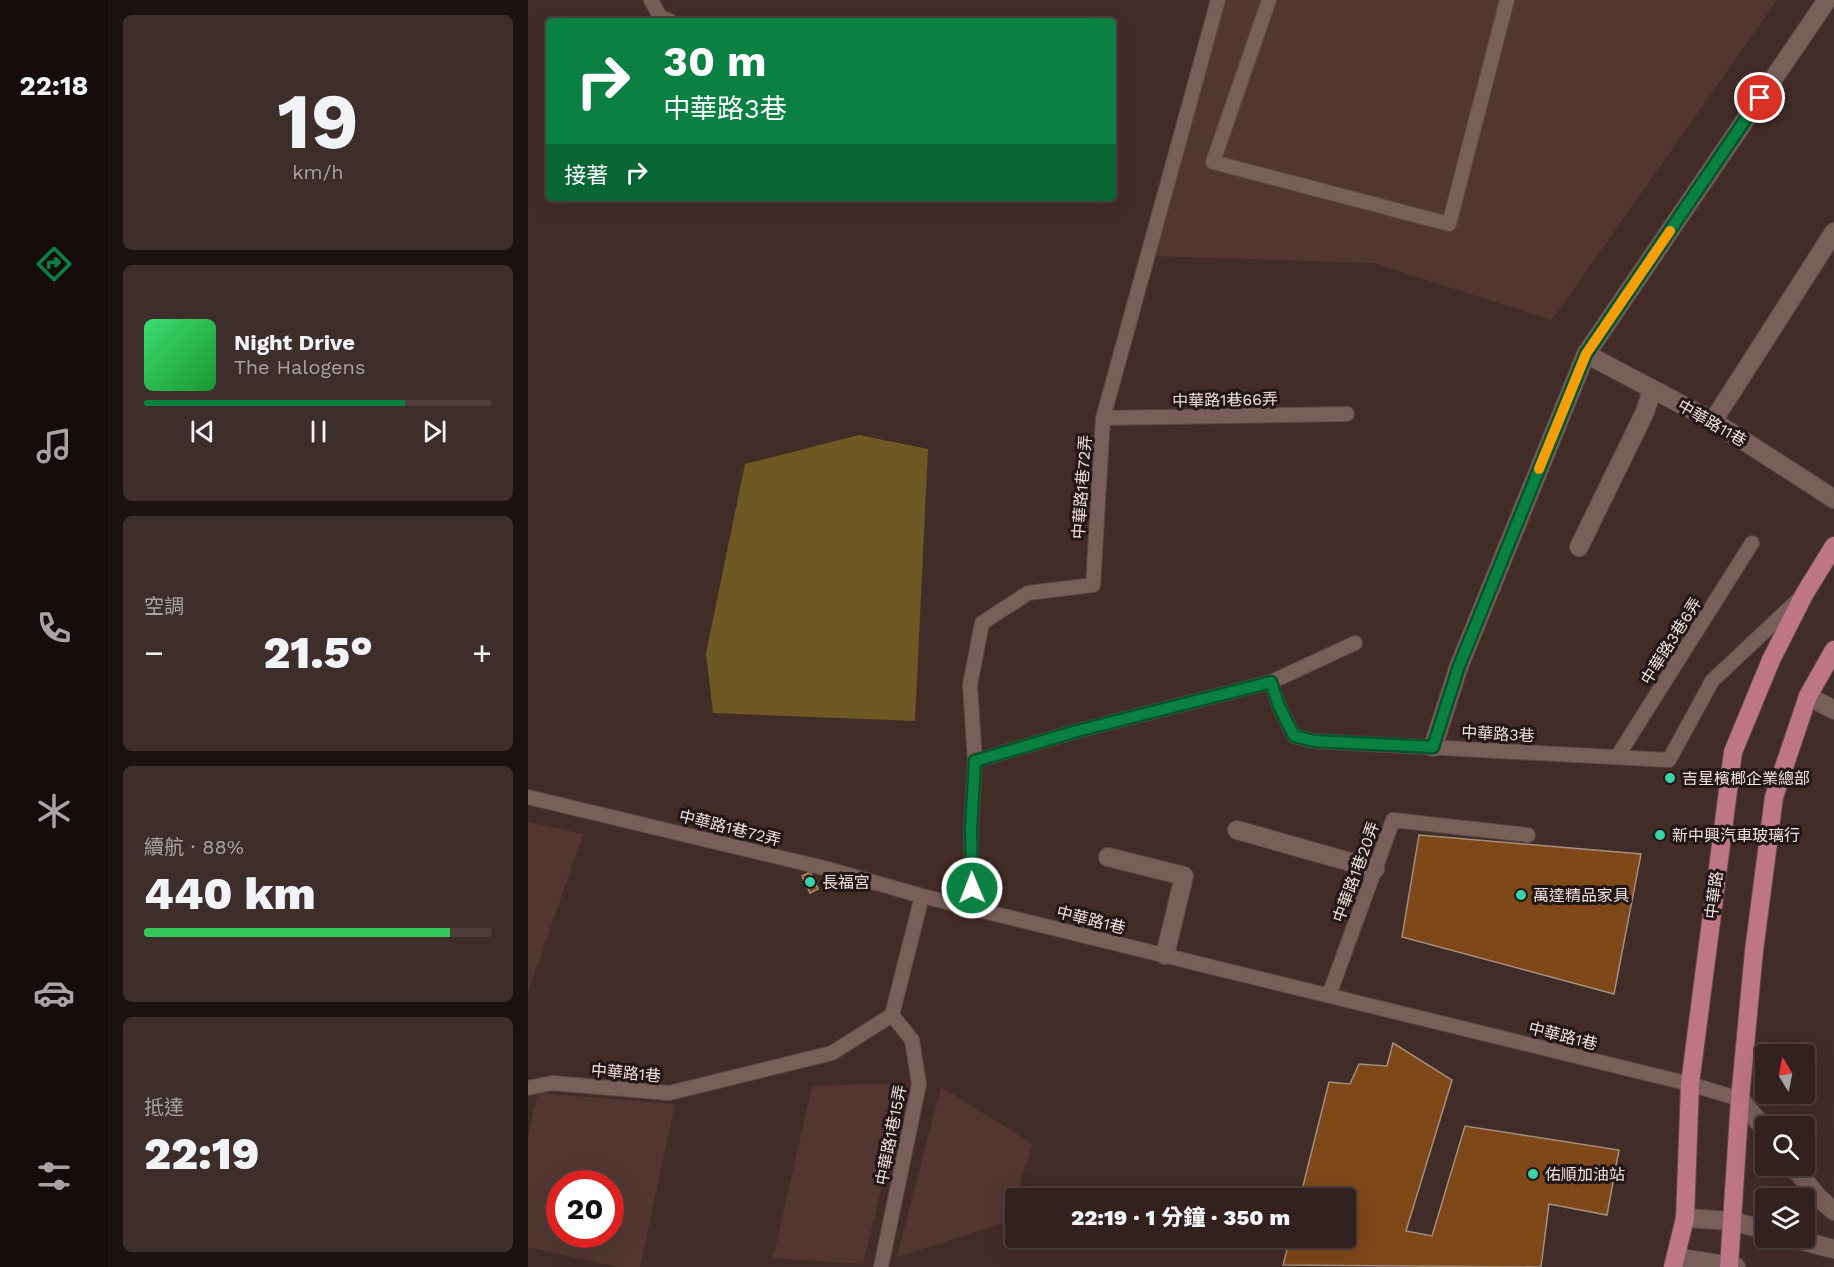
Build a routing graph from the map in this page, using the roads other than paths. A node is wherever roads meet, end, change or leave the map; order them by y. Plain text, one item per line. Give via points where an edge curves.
1 (651, 0) edge
2 (1218, 0) edge
3 (1269, 0) edge
4 (1508, 0) edge
5 (1827, 0) edge
6 (662, 18) edge
7 (1834, 232) edge
8 (1586, 354) junction
9 (1652, 390) junction
10 (1347, 414) dead end
11 (1103, 418) junction
12 (1713, 421) junction
13 (1834, 499) edge
14 (1752, 543) dead end
15 (1834, 546) edge
16 (1579, 547) dead end
17 (1805, 593) junction
18 (1355, 643) dead end
19 (1834, 650) edge
20 (1271, 682) junction
21 (1808, 696) junction
22 (1834, 710) edge
23 (1433, 747) junction
24 (1617, 757) junction
25 (975, 761) junction
26 (528, 797) edge
27 (1237, 830) dead end
28 (1528, 836) dead end
29 (1108, 857) dead end
30 (1375, 868) junction
31 (922, 896) junction
32 (972, 908) junction
33 (1165, 955) junction
34 (1329, 995) junction
35 (892, 1015) junction
36 (1690, 1084) junction
37 (528, 1088) edge
38 (1740, 1099) junction
39 (1755, 1117) edge
40 (1801, 1176) edge
41 (1834, 1211) edge
42 (1685, 1218) junction
43 (1732, 1221) junction
44 (1755, 1227) edge
45 (1815, 1244) edge
46 (1834, 1249) edge
47 (1675, 1262) edge
48 (1732, 1266) edge
49 (881, 1267) edge

1 - 6 lane
2 - 11 lane, 中華路1巷72弄
3 - 4 lane via 1214,162 1449,224
5 - 8 street
7 - 12 street
8 - 9 street, 中華路11巷
8 - 23 street via 1459,666
9 - 12 street, 中華路11巷
9 - 16 street
10 - 11 lane, 中華路1巷66弄
11 - 25 lane, 中華路1巷72弄 via 1093,585 1028,593 982,623 970,685
12 - 13 street, 中華路11巷
14 - 24 lane, 中華路3巷6弄
15 - 17 main road, 中華路
17 - 24 lane, 中華路3巷 via 1712,681 1669,760
17 - 36 main road, 中華路 via 1771,660 1733,752
18 - 20 lane
19 - 21 main road
20 - 23 lane, 中華路3巷 via 1294,736 1314,741
20 - 25 lane
21 - 22 street
21 - 38 main road via 1774,797
23 - 24 lane, 中華路3巷
25 - 32 lane, 中華路1巷72弄
26 - 31 lane, 中華路1巷72弄 via 824,868
27 - 30 street
28 - 30 lane, 中華路1巷20弄 via 1393,820
29 - 33 street via 1184,876
30 - 34 lane, 中華路1巷20弄
31 - 32 lane, 中華路1巷
31 - 35 lane
32 - 33 lane, 中華路1巷
33 - 34 lane, 中華路1巷
34 - 36 lane, 中華路1巷
35 - 37 lane, 中華路1巷 via 832,1053 669,1093 552,1083
35 - 49 lane, 中華路1巷15弄 via 912,1040 919,1084
36 - 38 lane, 中華路1巷
36 - 42 main road, 中華路
38 - 39 street
38 - 43 main road
40 - 41 street
42 - 43 street
42 - 47 main road, 中華路
43 - 44 street
43 - 48 main road
45 - 46 street
47 - 48 street

